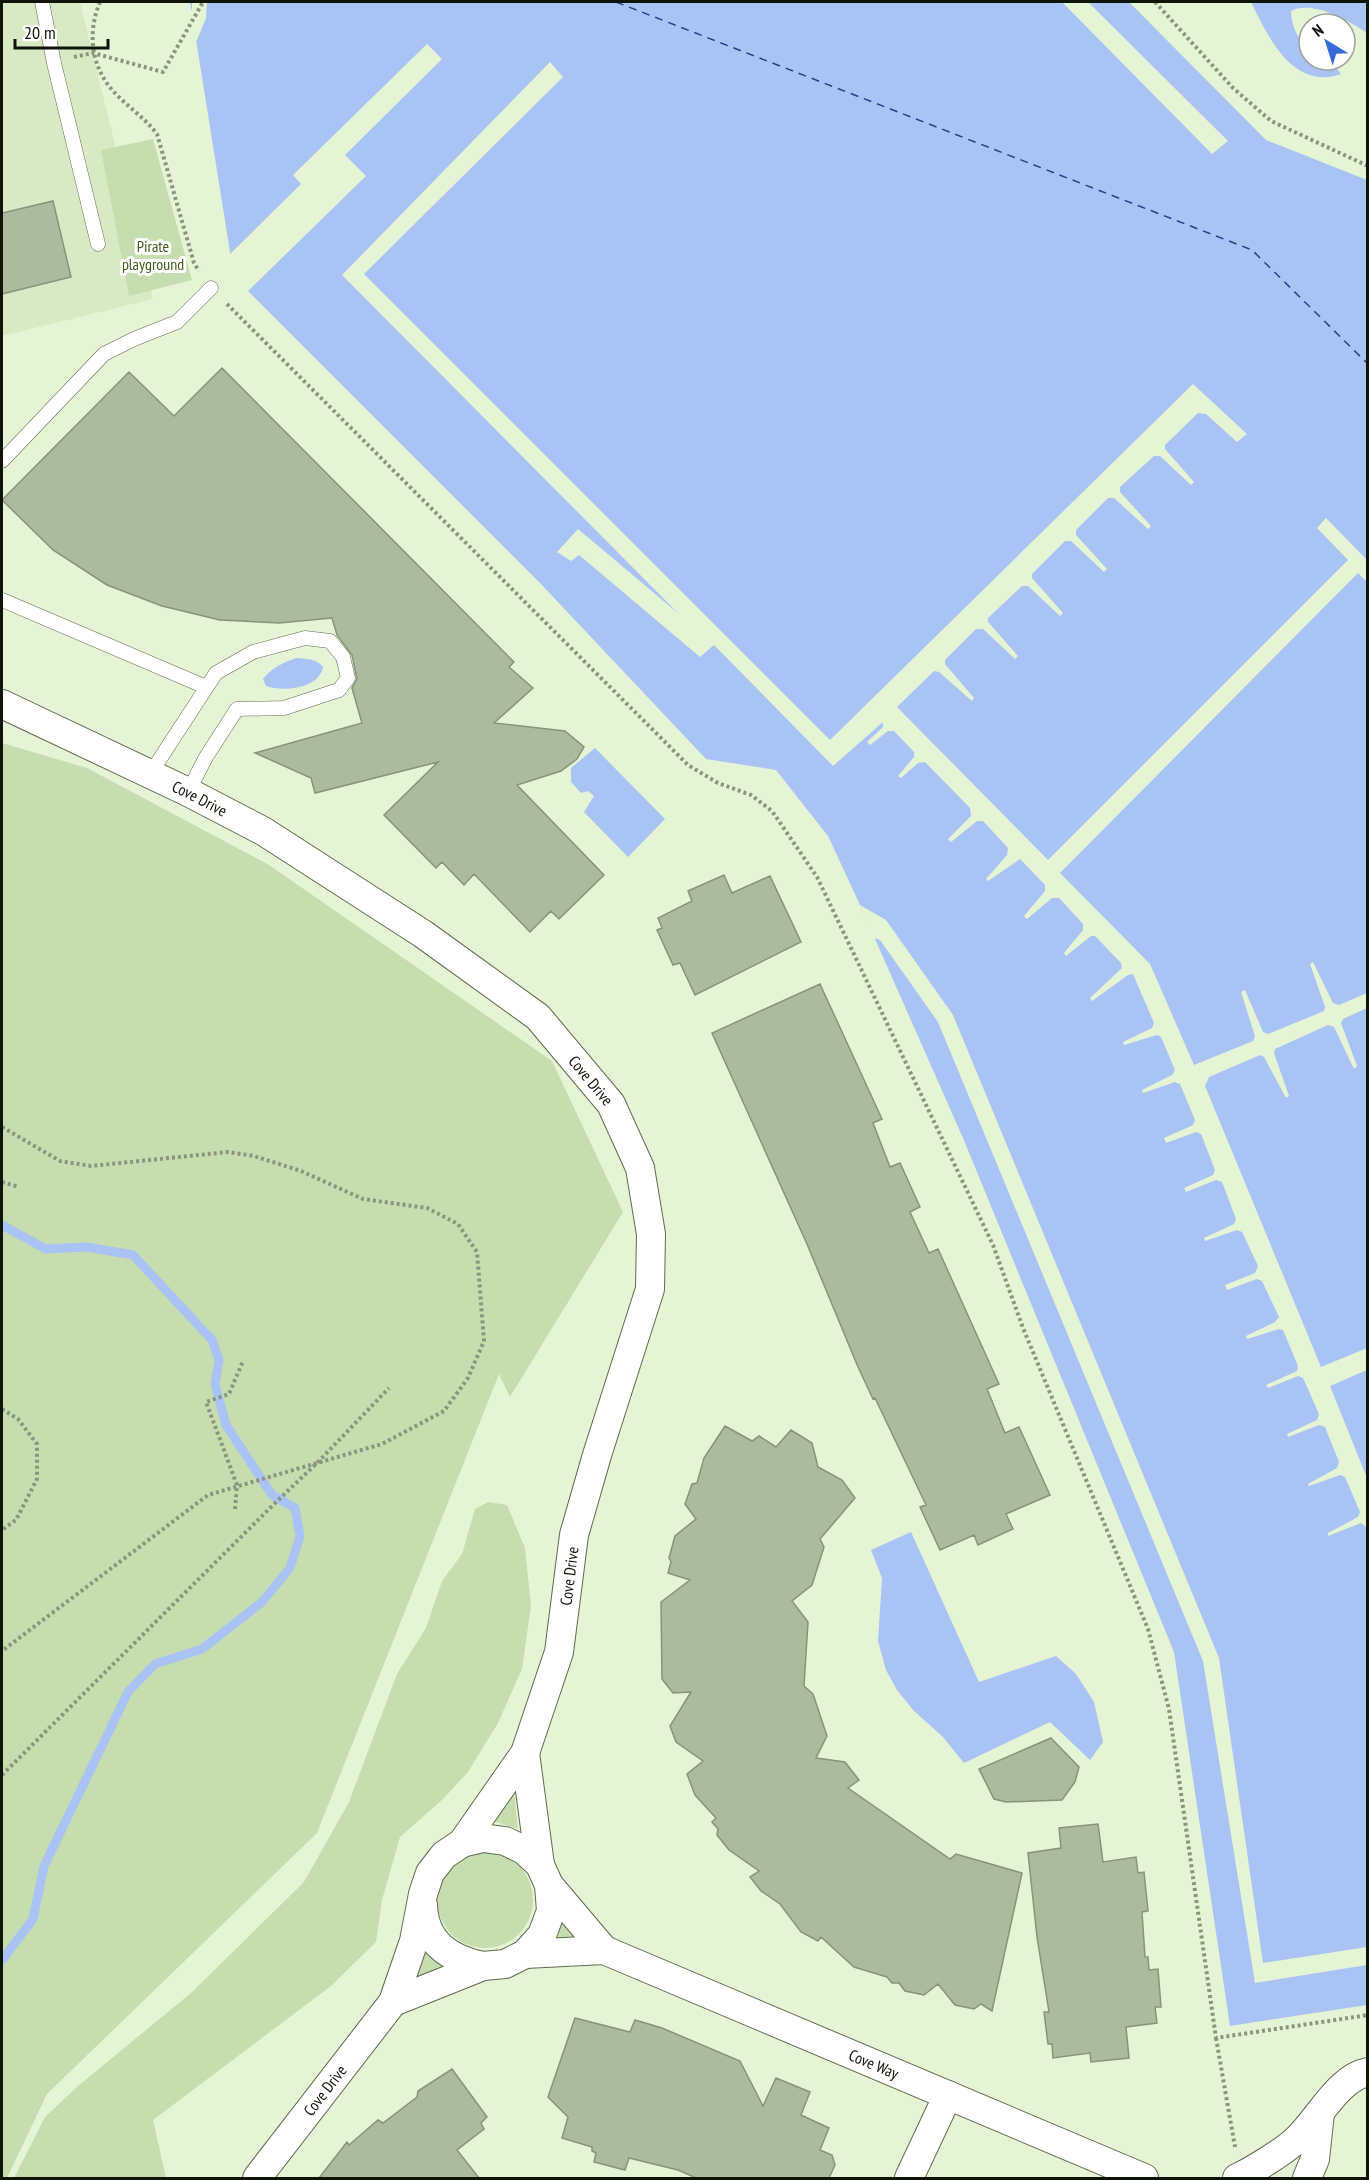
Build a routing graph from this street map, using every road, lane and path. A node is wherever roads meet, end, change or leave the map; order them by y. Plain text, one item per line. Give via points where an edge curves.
1 (42, 2) edge
2 (100, 2) edge
3 (203, 2) edge
4 (1155, 2) edge
5 (93, 53) junction
6 (54, 63) junction
7 (1368, 166) edge
8 (98, 244) dead end
9 (211, 288) junction
10 (2, 461) edge
11 (2, 600) edge
12 (206, 687) junction
13 (2, 704) edge
14 (150, 774) junction
15 (188, 792) junction
16 (2, 1127) edge
17 (2, 1182) edge
18 (19, 1187) dead end
19 (243, 1361) dead end
20 (389, 1388) dead end
21 (2, 1410) edge
22 (317, 1463) junction
23 (237, 1485) junction
24 (235, 1509) dead end
25 (2, 1530) edge
26 (2, 1651) edge
27 (525, 1753) junction
28 (2, 1775) edge
29 (462, 1843) junction
30 (544, 1875) junction
31 (423, 1894) junction
32 (604, 1950) junction
33 (525, 1954) junction
34 (483, 1966) junction
35 (393, 2002) junction
36 (1368, 2015) edge
37 (1216, 2038) junction
38 (1368, 2072) edge
39 (948, 2095) junction
40 (1320, 2113) junction
41 (257, 2178) edge
42 (909, 2178) edge
43 (1144, 2178) edge
44 (1248, 2178) edge
45 (1307, 2178) edge

1 - 6 lane
2 - 5 path via 91,30
3 - 5 path via 163,72
4 - 7 path via 1233,88 1271,121
5 - 6 path
5 - 9 path via 102,78 157,134 194,264
6 - 8 lane
9 - 10 lane via 177,322 104,354
9 - 37 path via 688,765 718,783 751,795 772,812 817,878 993,1245 1023,1328 1148,1629 1169,1709
11 - 12 lane
12 - 14 lane
12 - 15 lane via 216,673 253,652 305,638 330,641 343,657 348,678 339,690 284,708 237,709
13 - 14 street, Cove Drive
14 - 15 street, Cove Drive
15 - 27 street, Cove Drive via 263,831 423,934 538,1017 611,1104 640,1168 651,1234 650,1289 574,1535 560,1652
16 - 22 path via 60,1161 91,1166 228,1152 254,1156 301,1171 363,1199 427,1208 458,1224 477,1252 484,1341 468,1378 444,1411 382,1444
17 - 18 path
19 - 23 path via 229,1394 206,1402
20 - 22 path
21 - 25 path via 18,1419 37,1444 38,1479 16,1520
22 - 23 path
22 - 28 path
23 - 24 path
23 - 26 path via 208,1495
27 - 29 street, Cove Drive
27 - 30 street, Cove Drive
29 - 30 street via 483,1838 505,1841 524,1850
29 - 31 street, Cove Drive via 444,1855 430,1873
30 - 32 street, Cove Way
30 - 33 street, Cove Drive via 551,1911 542,1935
31 - 34 street via 424,1915 431,1935 444,1951 462,1962
31 - 35 street, Cove Drive via 414,1941
32 - 33 street, Cove Way
32 - 39 street, Cove Way
33 - 34 street via 505,1964
34 - 35 street
35 - 41 street, Cove Drive
36 - 37 path
37 - 44 path
38 - 40 street via 1342,2086
39 - 42 street
39 - 43 street, Cove Way
40 - 44 street via 1295,2141
40 - 45 street via 1315,2159

